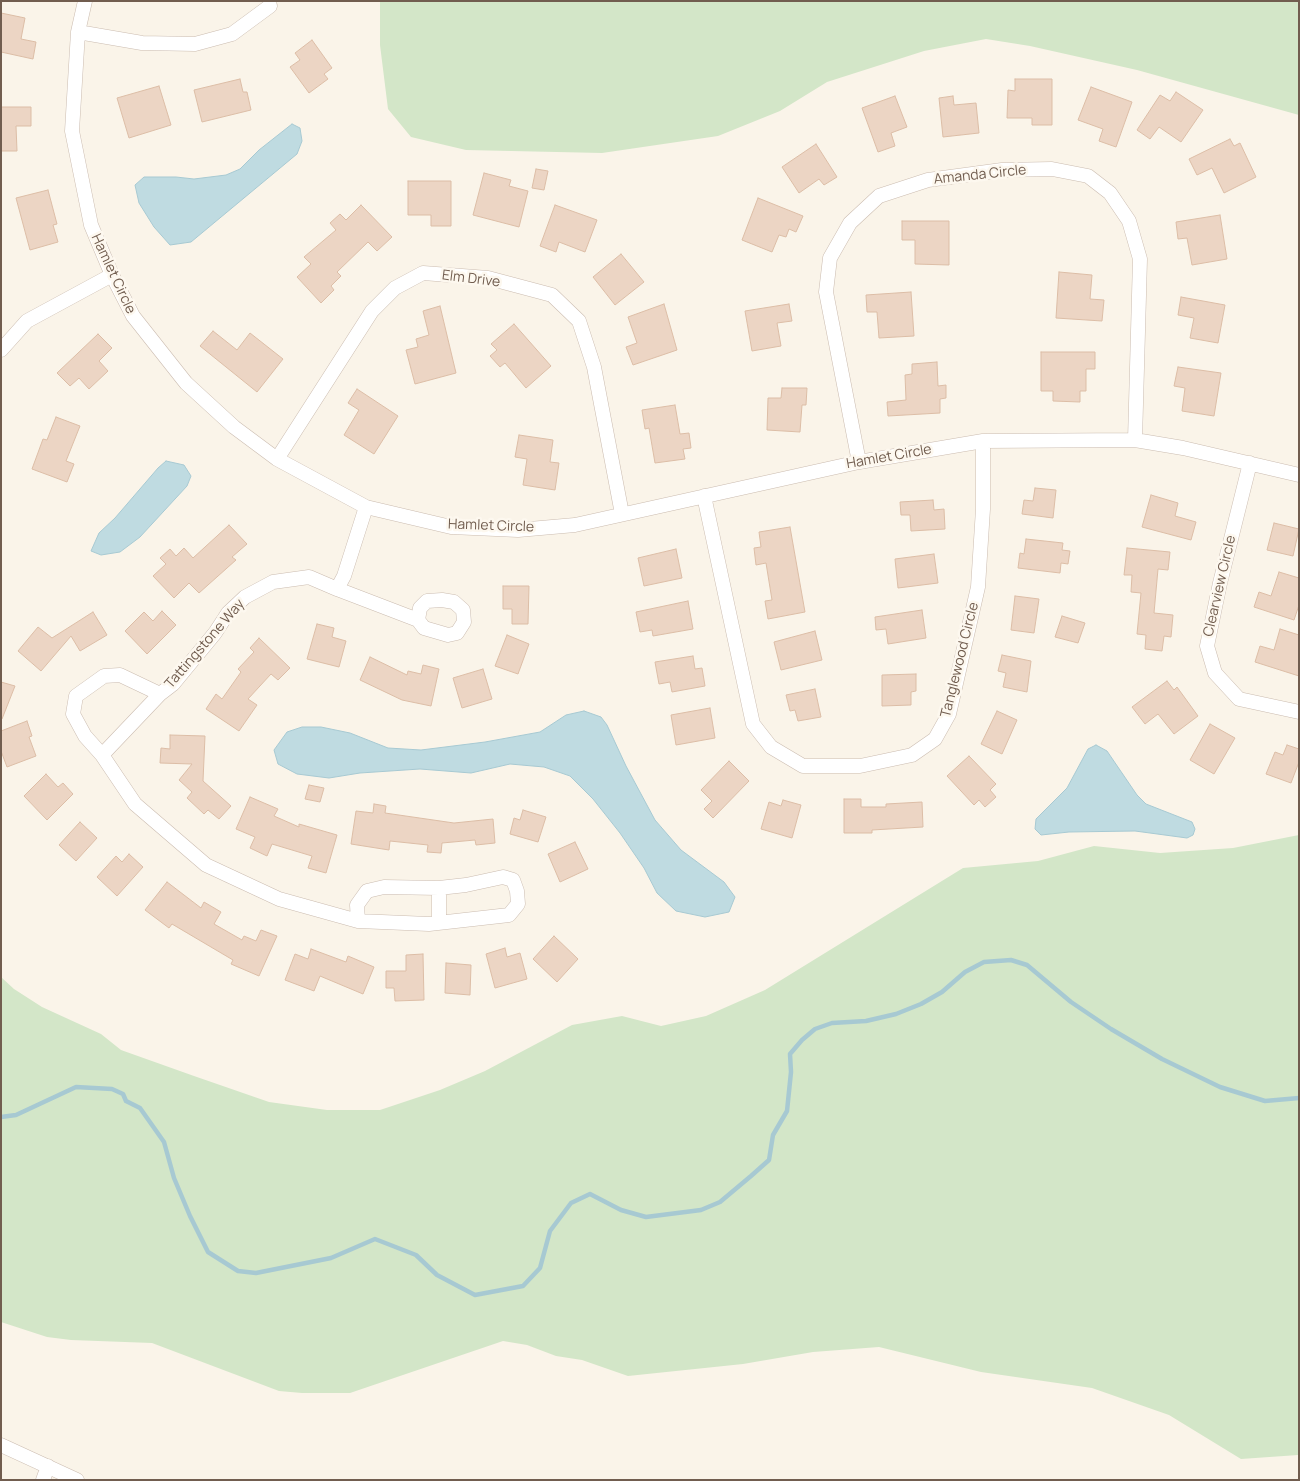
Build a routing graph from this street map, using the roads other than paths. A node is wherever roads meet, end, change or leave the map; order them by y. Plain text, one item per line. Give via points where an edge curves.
1 (85, 1) edge
2 (270, 6) dead end
3 (78, 32) junction
4 (112, 275) junction
5 (1, 350) edge
6 (1135, 440) junction
7 (983, 441) junction
8 (277, 459) junction
9 (859, 462) junction
10 (1250, 463) junction
11 (1299, 475) edge
12 (704, 496) junction
13 (366, 507) junction
14 (622, 514) junction
15 (336, 589) junction
16 (418, 620) dead end
17 (160, 694) junction
18 (1299, 712) edge
19 (102, 755) junction
20 (439, 888) junction
21 (358, 921) junction
22 (440, 924) junction
23 (1, 1445) edge
24 (48, 1466) junction
25 (43, 1480) edge
26 (77, 1480) edge

1 - 3 street, Hamlet Circle
2 - 3 street via 232,34 196,44 142,43
3 - 4 street, Hamlet Circle via 72,131 91,225
4 - 5 street via 27,321
4 - 8 street, Hamlet Circle via 132,316 186,383 234,427
6 - 7 street, Hamlet Circle
6 - 9 street, Amanda Circle via 1140,259 1129,221 1110,193 1088,176 1052,169 1002,170 928,180 879,196 850,223 830,258 826,292
6 - 10 street, Hamlet Circle
7 - 9 street, Hamlet Circle
7 - 12 street, Tanglewood Circle via 978,587 949,714 935,739 912,755 860,766 803,766 771,748 753,724
8 - 13 street, Hamlet Circle
8 - 14 street, Elm Drive via 372,311 395,288 424,273 488,278 552,295 579,321 594,367
9 - 12 street, Hamlet Circle
10 - 11 street, Hamlet Circle
10 - 18 street, Clearview Circle via 1206,646 1215,673 1239,699
12 - 14 street, Hamlet Circle
13 - 14 street, Hamlet Circle via 451,527 518,530 575,525
13 - 15 street via 344,576
15 - 16 street, Tattingstone Way
15 - 17 street, Tattingstone Way via 309,578 273,582 245,597 228,613 173,684
17 - 19 street, Tattingstone Way
17 - 19 street, Tattingstone Way via 120,675 104,676 76,696 73,714 85,736
19 - 21 street, Tattingstone Way via 135,804 206,865 279,900
20 - 21 street, Tattingstone Way via 384,887 367,891 357,905
20 - 22 street
20 - 22 street, Tattingstone Way via 503,877 513,880 518,904 509,915
21 - 22 street, Tattingstone Way
23 - 24 street
24 - 25 street
24 - 26 street

